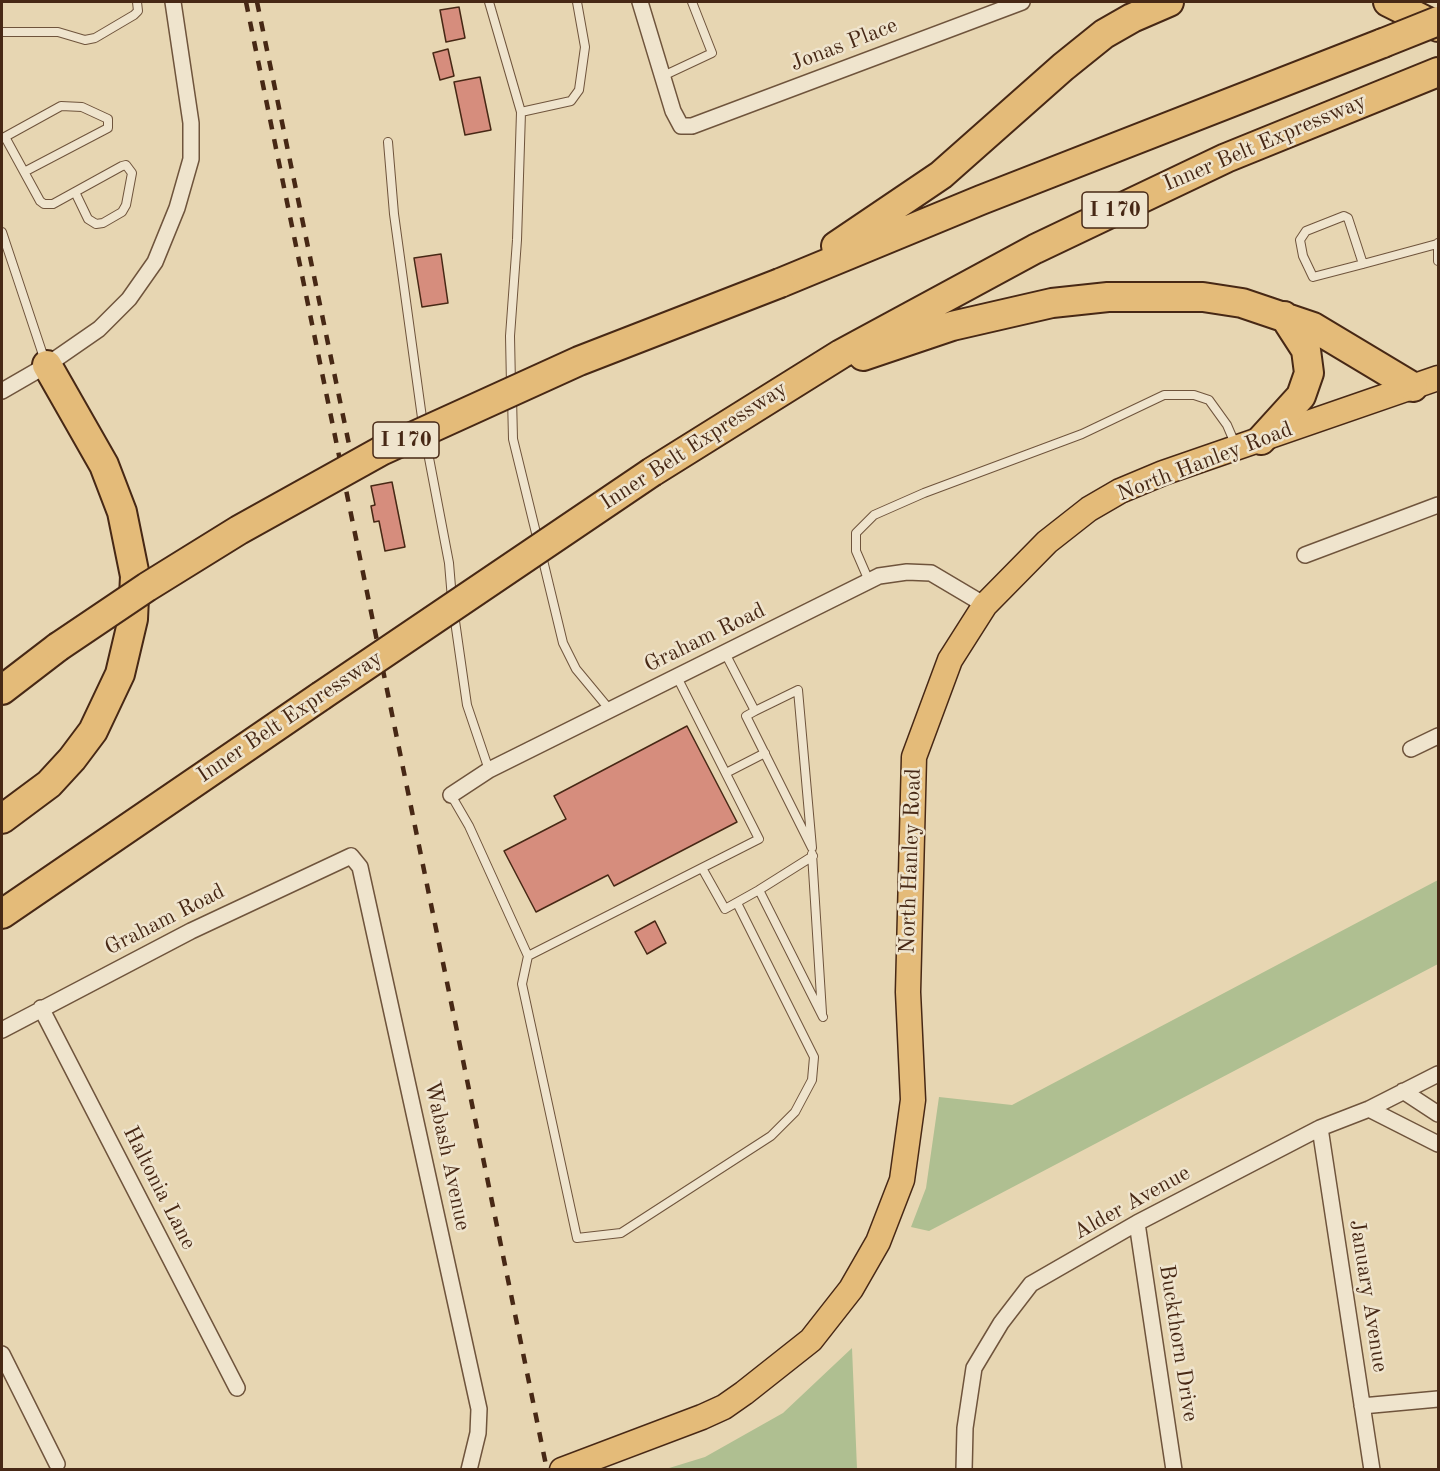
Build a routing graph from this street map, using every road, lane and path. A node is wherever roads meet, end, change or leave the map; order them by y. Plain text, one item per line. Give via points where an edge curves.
1 (137, 2) edge
2 (173, 2) edge
3 (489, 2) edge
4 (577, 2) edge
5 (640, 2) edge
6 (692, 2) edge
7 (1022, 2) edge
8 (1169, 2) edge
9 (1388, 2) edge
10 (1438, 21) edge
11 (1438, 27) edge
12 (2, 32) edge
13 (1438, 72) edge
14 (663, 76) junction
15 (521, 112) junction
16 (3, 138) edge
17 (388, 142) dead end
18 (24, 172) junction
19 (75, 192) junction
20 (2, 232) edge
21 (1438, 244) edge
22 (1438, 261) edge
23 (1363, 264) junction
24 (780, 283) junction
25 (1284, 316) junction
26 (47, 365) junction
27 (805, 376) junction
28 (1426, 383) edge
29 (2, 391) edge
30 (1249, 444) junction
31 (1438, 505) edge
32 (1305, 555) dead end
33 (869, 581) junction
34 (985, 605) junction
35 (726, 653) junction
36 (676, 677) junction
37 (2, 690) edge
38 (610, 710) junction
39 (755, 711) junction
40 (1438, 736) edge
41 (1411, 749) dead end
42 (765, 753) junction
43 (489, 770) junction
44 (726, 773) junction
45 (451, 795) joint
46 (2, 800) edge
47 (2, 819) edge
48 (812, 852) junction
49 (351, 856) joint
50 (702, 868) junction
51 (759, 890) junction
52 (737, 903) junction
53 (2, 914) edge
54 (528, 956) junction
55 (41, 1008) junction
56 (2, 1030) edge
57 (1438, 1074) edge
58 (1403, 1091) junction
59 (1369, 1108) junction
60 (1438, 1114) edge
61 (1320, 1128) junction
62 (1438, 1144) edge
63 (1137, 1223) junction
64 (2, 1354) edge
65 (237, 1388) dead end
66 (1438, 1400) edge
67 (1362, 1406) junction
68 (57, 1464) dead end
69 (469, 1470) edge
70 (562, 1470) edge
71 (964, 1470) edge
72 (1174, 1470) edge
73 (1372, 1470) edge

1 - 12 lane via 134,15 95,38 85,40 58,32
2 - 26 street via 191,123 190,159 177,208 155,262 129,299 99,329
3 - 15 lane
4 - 15 lane via 585,47 579,90 571,101
5 - 14 street
6 - 14 lane via 712,53
7 - 14 street, Jonas Place via 703,122 681,126
8 - 24 highway via 1104,34 941,175
9 - 11 highway
10 - 24 highway, I 170, bridge
13 - 27 highway, Inner Belt Expressway / I 170 via 1265,141 1083,225 948,294
15 - 38 lane via 510,336 513,439 563,643 576,669
16 - 18 lane
16 - 18 lane via 61,106 82,107 108,119 108,128
17 - 43 lane via 415,380 449,563 460,660 468,705
18 - 19 lane via 44,204
19 - 19 lane via 122,166 126,165 132,173 126,205 104,223 88,219
20 - 26 lane
21 - 22 lane
21 - 23 lane
23 - 23 lane via 1313,277 1300,240 1306,231 1344,216
24 - 37 highway, I 170, bridge via 579,361 381,452 201,553 58,647
25 - 27 highway via 1242,303 1203,297 1107,297 1052,303 952,326
25 - 28 highway
25 - 30 highway via 1306,350 1309,374 1301,396
26 - 29 street
26 - 46 highway via 62,421 101,500 111,530 118,601 107,661 80,722 63,747
26 - 47 highway via 104,465 122,512 135,576 132,619 120,674 93,730 49,784
27 - 53 highway, Inner Belt Expressway / I 170, bridge via 679,454
28 - 30 main road, North Hanley Road
30 - 33 lane via 1227,425 1209,400 1194,395 1164,395 1082,435 874,515 856,534 856,551
30 - 34 main road, North Hanley Road via 1120,491 1047,542
31 - 32 street
33 - 34 street, Graham Road via 907,572 931,573
33 - 35 street, Graham Road
34 - 70 main road, North Hanley Road via 950,660 914,757 908,980 913,1100 902,1180 878,1242 850,1289 811,1340 724,1407
35 - 36 street, Graham Road
35 - 39 lane
36 - 38 street, Graham Road
36 - 44 lane
38 - 43 street, Graham Road
39 - 42 lane via 746,716
39 - 48 lane via 798,690
40 - 41 street
42 - 44 lane
42 - 48 lane
43 - 45 street, Graham Road
44 - 50 lane via 759,839
45 - 54 lane
48 - 51 lane
48 - 51 lane via 823,1017
49 - 55 street, Graham Road via 191,931
49 - 69 street, Wabash Avenue via 360,867 479,1409
50 - 52 lane via 725,909
50 - 54 lane
51 - 52 lane
52 - 54 lane via 814,1057 812,1080 795,1112 771,1136 621,1233 577,1238 522,984
55 - 56 street, Graham Road
55 - 65 street, Haltonia Lane
57 - 58 street, Alder Avenue
58 - 59 street, Alder Avenue
58 - 60 street
59 - 61 street, Alder Avenue
59 - 62 street
61 - 63 street, Alder Avenue
61 - 67 street, January Avenue
63 - 71 street, Alder Avenue via 1031,1284 1000,1323 974,1368 965,1428
63 - 72 street, Buckthorn Drive
64 - 68 street
66 - 67 street
67 - 73 street, January Avenue

